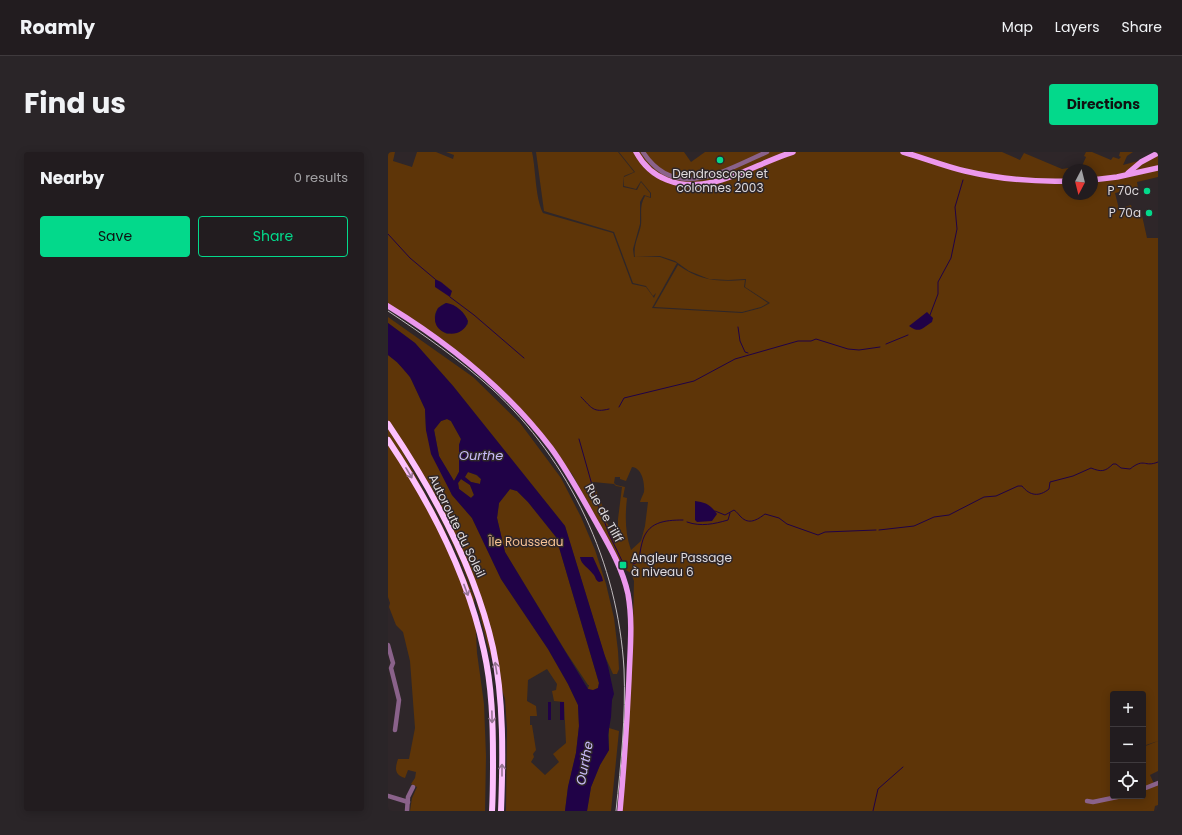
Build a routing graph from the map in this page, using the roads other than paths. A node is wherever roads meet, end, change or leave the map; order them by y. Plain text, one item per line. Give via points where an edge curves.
1 (636, 152) edge
2 (643, 152) edge
3 (767, 152) edge
4 (793, 152) edge
5 (903, 152) edge
6 (1158, 153) edge
7 (1158, 168) edge
8 (1117, 177) junction
9 (1098, 179) edge
10 (1062, 181) edge
11 (388, 306) edge
12 (388, 424) edge
13 (388, 440) edge
14 (388, 645) edge
15 (395, 730) dead end
16 (1158, 782) edge
17 (413, 787) dead end
18 (1146, 788) edge
19 (388, 796) edge
20 (1110, 798) edge
21 (1087, 801) dead end
22 (408, 802) junction
23 (502, 810) edge
24 (407, 811) edge
25 (492, 811) edge
26 (620, 811) edge

1 - 4 main road via 658,175 676,183 694,185 732,177
2 - 3 street via 664,172 694,179 718,174
5 - 10 main road via 988,176
6 - 8 main road via 1141,162 1130,172
7 - 8 main road
8 - 9 main road
11 - 26 main road, Rue de Tilff via 470,364 524,415 568,473 616,558 627,592 631,628
23 -> 12 highway, Autoroute du Soleil via 501,706 493,648 485,618 447,524
13 -> 25 highway, Autoroute du Soleil via 443,537 477,621 492,711
14 - 15 street via 399,700
16 - 18 street
17 - 22 street
19 - 22 street
20 - 21 street
22 - 24 street

